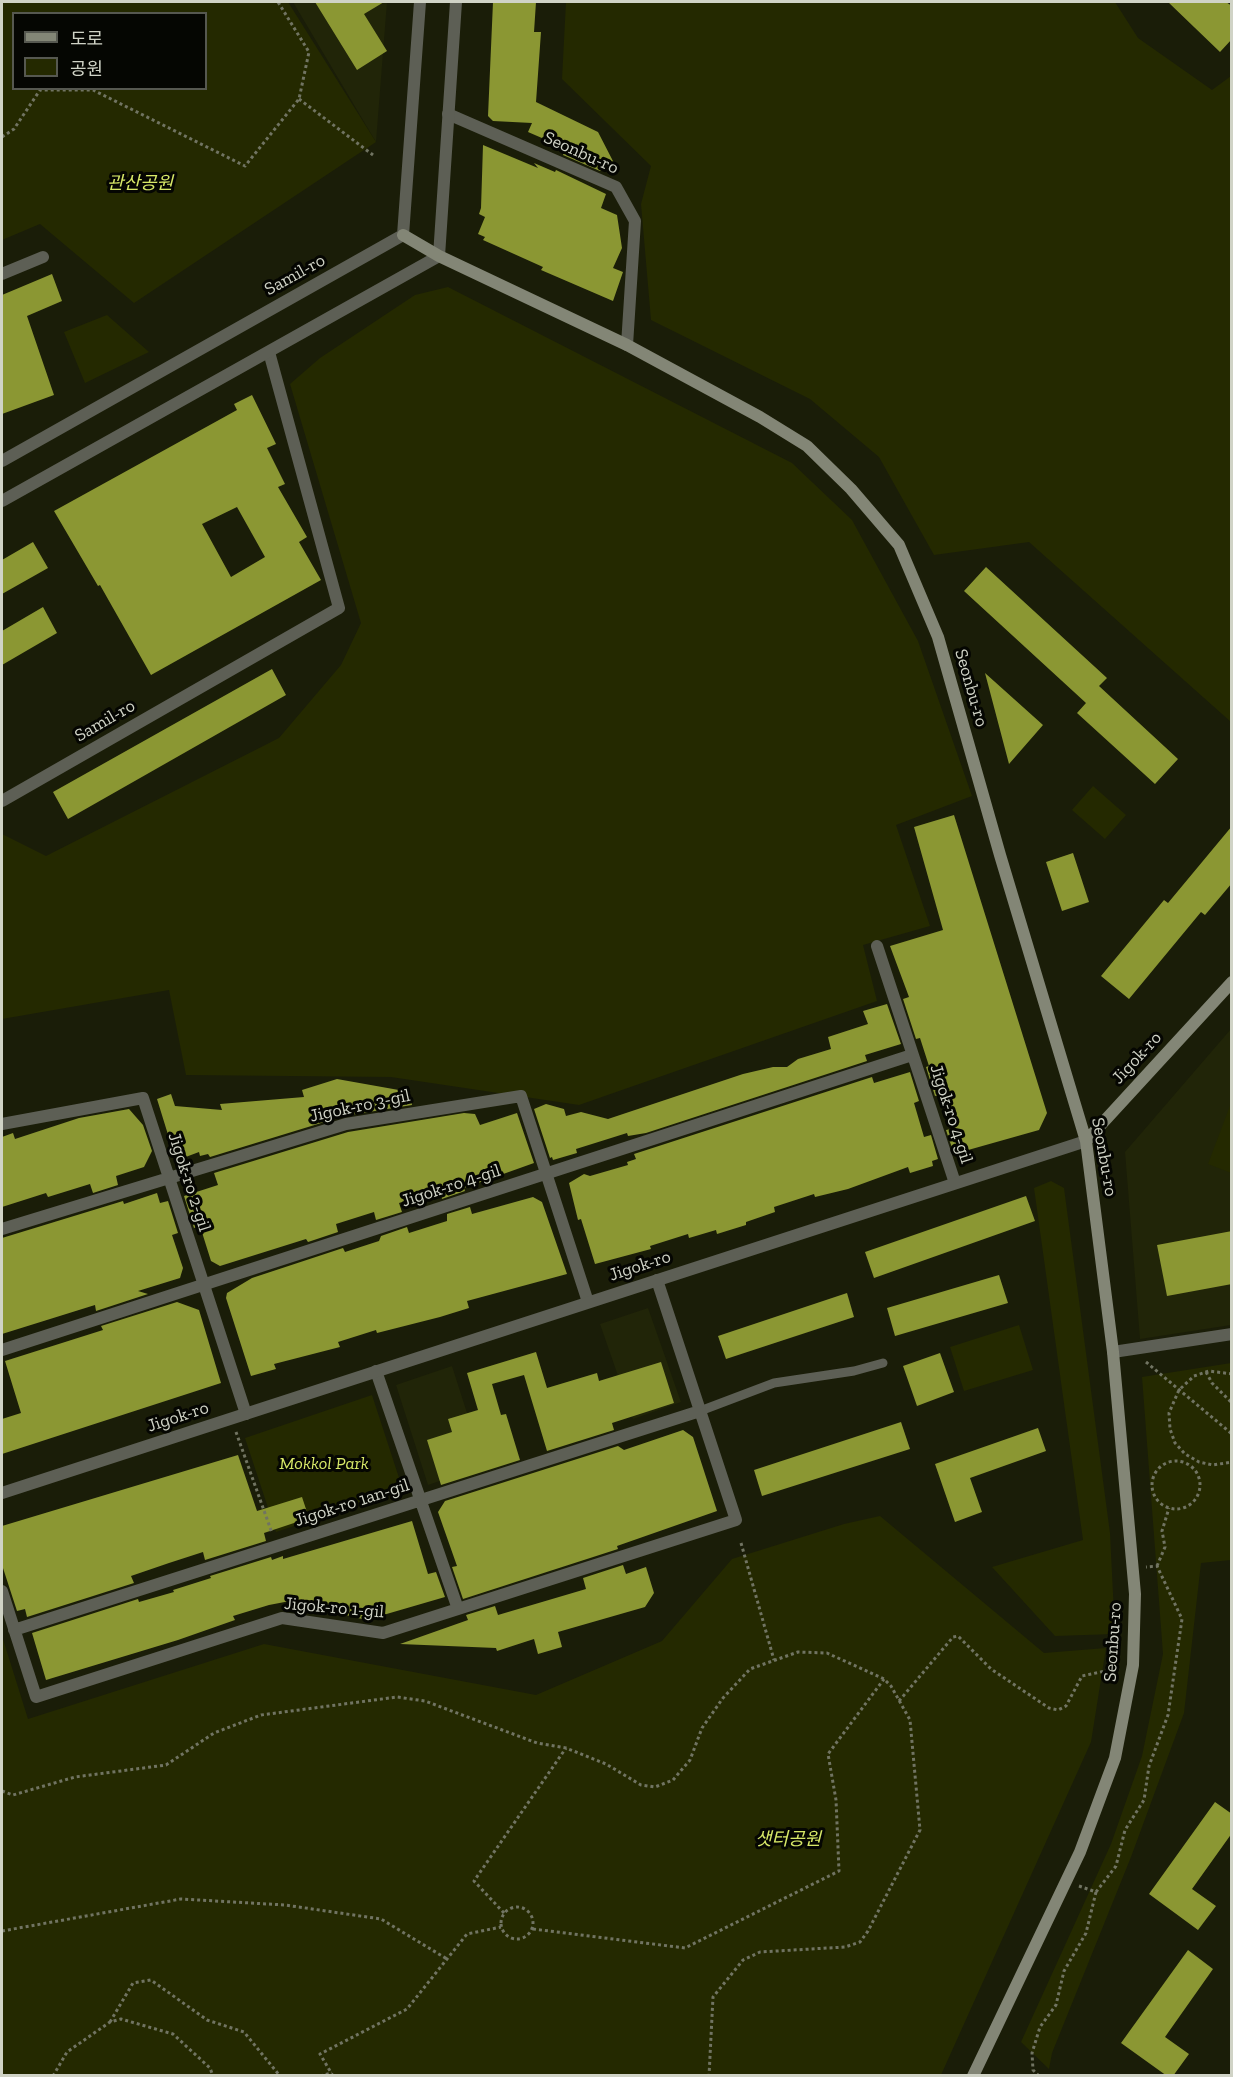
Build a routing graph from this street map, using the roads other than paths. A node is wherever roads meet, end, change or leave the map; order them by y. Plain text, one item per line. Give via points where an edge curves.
1 (420, 2) edge
2 (456, 2) edge
3 (448, 114) junction
4 (403, 235) junction
5 (439, 256) junction
6 (43, 257) dead end
7 (2, 274) edge
8 (627, 345) junction
9 (269, 352) junction
10 (2, 461) edge
11 (2, 501) edge
12 (2, 801) edge
13 (876, 946) dead end
14 (1232, 982) edge
15 (912, 1055) junction
16 (2, 1124) edge
17 (1086, 1141) junction
18 (546, 1174) junction
19 (169, 1178) junction
20 (955, 1183) junction
21 (2, 1229) edge
22 (657, 1280) junction
23 (204, 1285) junction
24 (588, 1302) junction
25 (1232, 1334) edge
26 (2, 1350) edge
27 (1113, 1352) junction
28 (883, 1364) dead end
29 (376, 1371) junction
30 (700, 1411) junction
31 (246, 1414) junction
32 (2, 1493) edge
33 (420, 1500) junction
34 (2, 1590) edge
35 (458, 1610) junction
36 (14, 1630) junction
37 (973, 2076) edge

1 - 4 street
2 - 3 street
3 - 5 street
3 - 8 street, Seonbu-ro via 616,187 635,221
4 - 5 main road, Seonbu-ro
4 - 10 street, Samil-ro
5 - 8 main road, Seonbu-ro
5 - 9 street
6 - 7 street
8 - 17 main road, Seonbu-ro via 807,446 899,545 938,637
9 - 11 street
9 - 12 street, Samil-ro via 339,608
13 - 15 street, Jigok-ro 4-gil
14 - 17 main road, Jigok-ro
15 - 18 street, Jigok-ro 4-gil
15 - 20 street, Jigok-ro 4-gil
16 - 19 street, Jigok-ro 2-gil via 143,1098
17 - 20 street, Jigok-ro
17 - 27 main road, Seonbu-ro
18 - 19 street, Jigok-ro 3-gil via 521,1096 346,1124
18 - 23 street, Jigok-ro 4-gil
18 - 24 street, Jigok-ro 3-gil
19 - 21 street, Jigok-ro 3-gil
19 - 23 street, Jigok-ro 2-gil
20 - 22 street, Jigok-ro
22 - 24 street, Jigok-ro
22 - 30 street
23 - 26 street, Jigok-ro 4-gil
23 - 31 street, Jigok-ro 2-gil
24 - 29 street, Jigok-ro
25 - 27 street
27 - 37 main road, Seonbu-ro via 1135,1594 1133,1665 1115,1758 1080,1852
28 - 30 lane via 774,1383
29 - 31 street, Jigok-ro
29 - 33 street
30 - 33 street, Jigok-ro 1an-gil
30 - 35 street, Jigok-ro 1-gil via 736,1520
31 - 32 street, Jigok-ro
33 - 35 street
33 - 36 street, Jigok-ro 1an-gil
34 - 36 street, Jigok-ro 1-gil
35 - 36 street, Jigok-ro 1-gil via 383,1633 282,1618 36,1697

